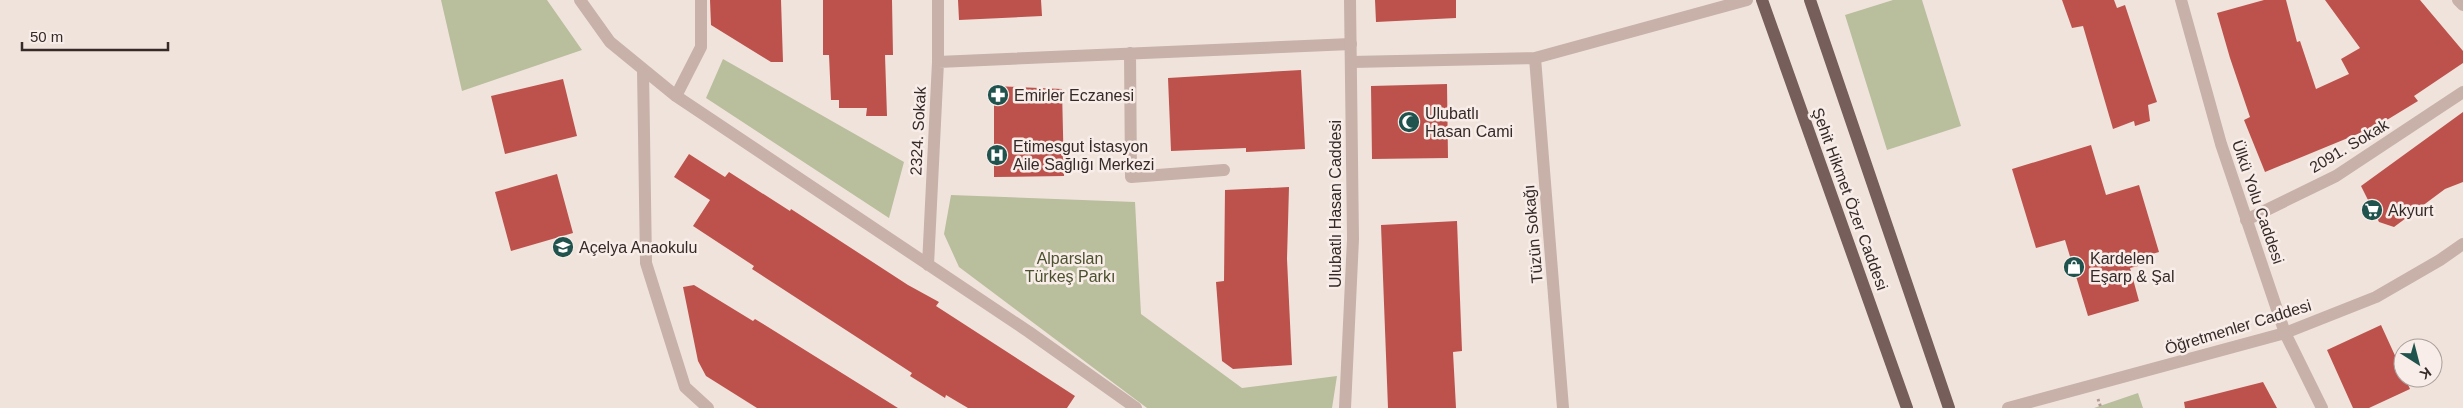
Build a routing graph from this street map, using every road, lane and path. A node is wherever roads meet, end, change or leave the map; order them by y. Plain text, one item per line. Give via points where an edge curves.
1 (580, 0) edge
2 (701, 0) edge
3 (938, 0) edge
4 (1350, 0) edge
5 (1747, 0) edge
6 (1762, 0) edge
7 (1810, 0) edge
8 (2181, 0) edge
9 (2458, 0) edge
10 (2463, 5) edge
11 (1351, 44) junction
12 (1130, 53) junction
13 (1535, 58) junction
14 (938, 62) junction
15 (1351, 62) junction
16 (643, 69) junction
17 (2463, 92) edge
18 (676, 96) junction
19 (1224, 170) dead end
20 (2246, 220) junction
21 (2463, 244) edge
22 (928, 264) junction
23 (2285, 333) junction
24 (708, 408) edge
25 (1136, 408) edge
26 (1345, 408) edge
27 (1563, 408) edge
28 (1907, 408) edge
29 (1949, 408) edge
30 (2008, 408) edge
31 (2322, 408) edge

1 - 16 street via 610,42
2 - 18 street via 701,47
3 - 14 street, 2324. Sokak
4 - 11 street, Ulubatlı Hasan Caddesi
5 - 13 street
6 - 28 main road, Şehit Hikmet Özer Caddesi
7 - 29 main road, Şehit Hikmet Özer Caddesi
8 - 20 street, Ülkü Yolu Caddesi
9 - 10 street
11 - 12 street
11 - 15 street, Ulubatlı Hasan Caddesi
12 - 14 street
12 - 19 street via 1131,177
13 - 15 street
13 - 27 street, Tüzün Sokağı
14 - 22 street, 2324. Sokak
15 - 26 street, Ulubatlı Hasan Caddesi via 1353,240
16 - 18 street
16 - 24 street via 646,263 685,387
17 - 20 street, 2091. Sokak via 2336,176
18 - 22 street
20 - 23 street, Ülkü Yolu Caddesi
21 - 23 street, Öğretmenler Caddesi via 2376,297
22 - 25 street
23 - 30 street, Öğretmenler Caddesi
23 - 31 street, Ülkü Yolu Caddesi

